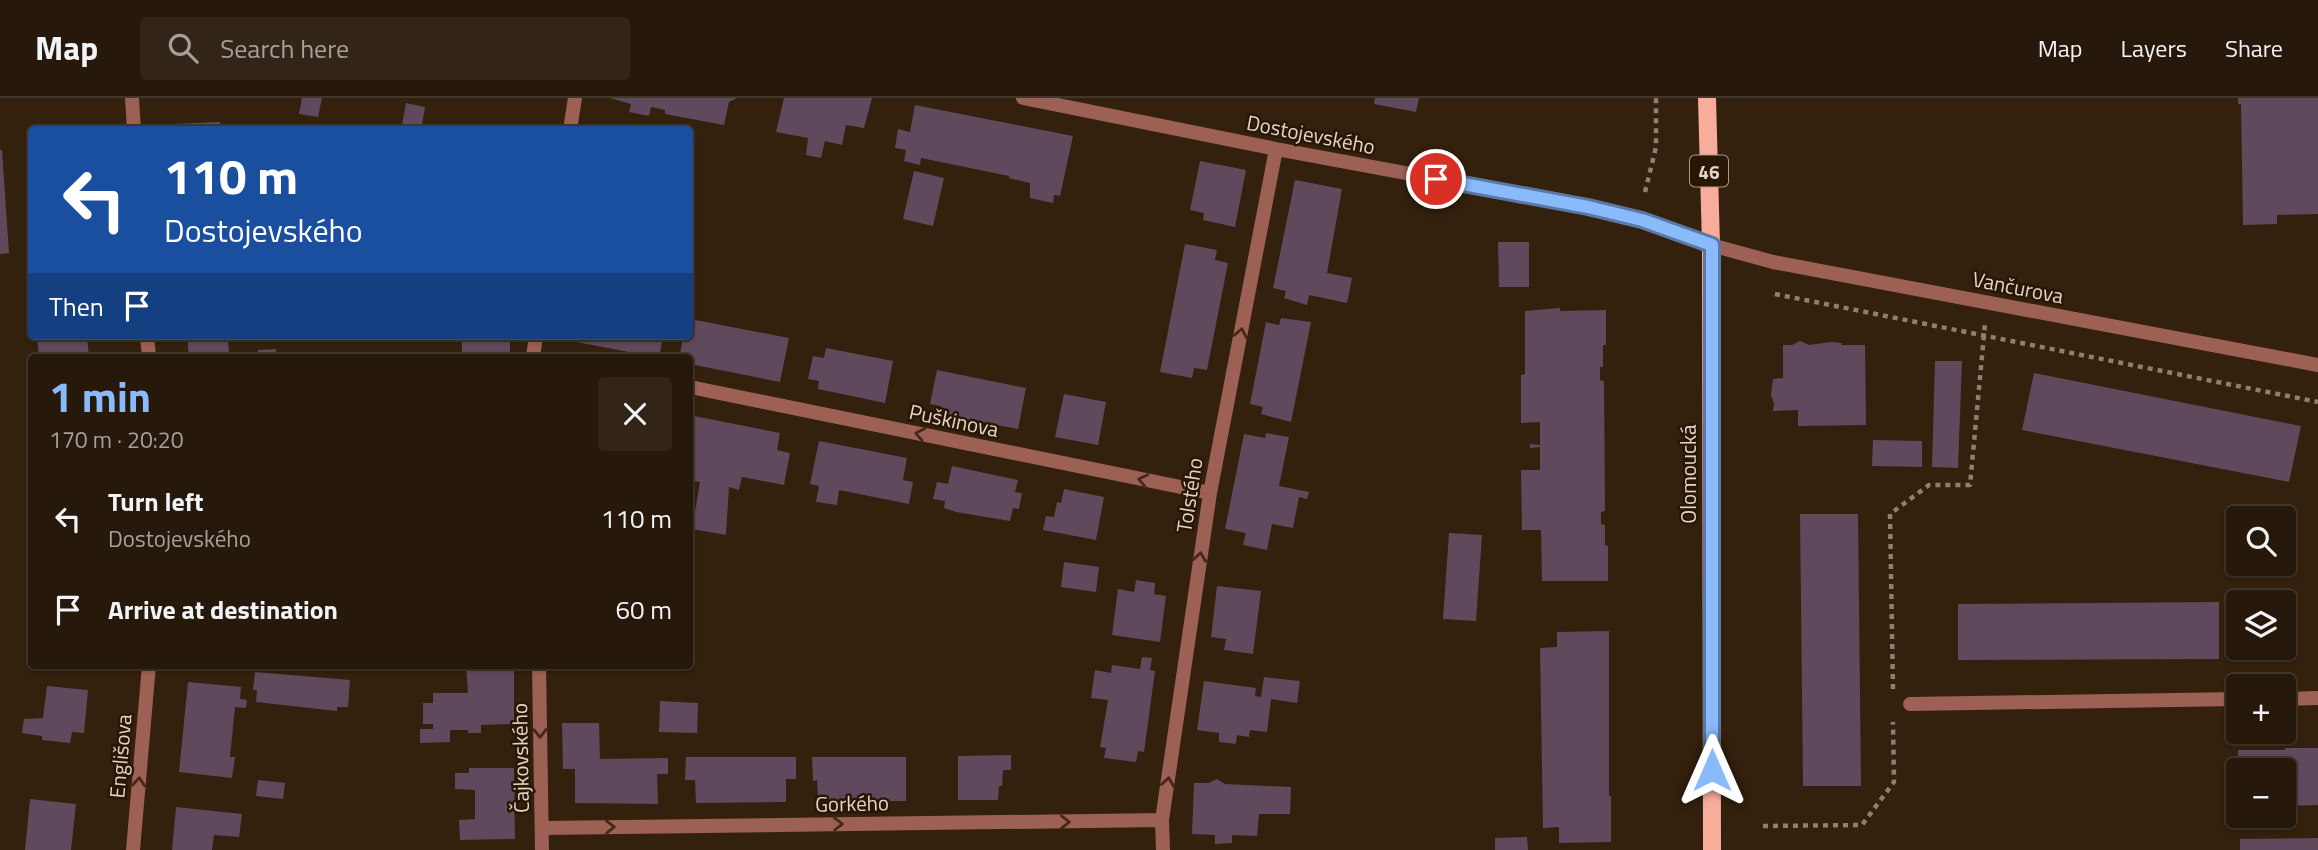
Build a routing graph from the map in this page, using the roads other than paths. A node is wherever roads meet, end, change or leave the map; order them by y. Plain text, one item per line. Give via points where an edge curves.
1 (132, 98) edge
2 (575, 98) edge
3 (1023, 98) edge
4 (1707, 98) edge
5 (134, 126) edge
6 (571, 126) edge
7 (1276, 149) junction
8 (1712, 245) junction
9 (2318, 365) edge
10 (693, 388) edge
11 (1210, 494) junction
12 (149, 669) edge
13 (539, 669) edge
14 (2318, 698) edge
15 (2226, 699) edge
16 (2296, 699) edge
17 (1910, 704) dead end
18 (1162, 820) junction
19 (542, 828) junction
20 (133, 850) edge
21 (542, 850) edge
22 (1163, 850) edge
23 (1712, 850) edge

1 - 5 street
2 - 6 street
3 - 7 street, Dostojevského
4 - 8 main road, Olomoucká / 46
7 - 8 street, Dostojevského via 1588,207
11 -> 7 street, Tolstého
8 - 9 street, Vančurova via 1773,262
8 - 23 main road, Olomoucká / 46
11 -> 10 street, Puškinova
18 -> 11 street, Tolstého
20 -> 12 street, Englišova
13 -> 19 street, Čajkovského
14 - 16 street
15 - 17 street
19 -> 18 street, Gorkého
18 - 22 street, Tolstého
19 - 21 street, Čajkovského

